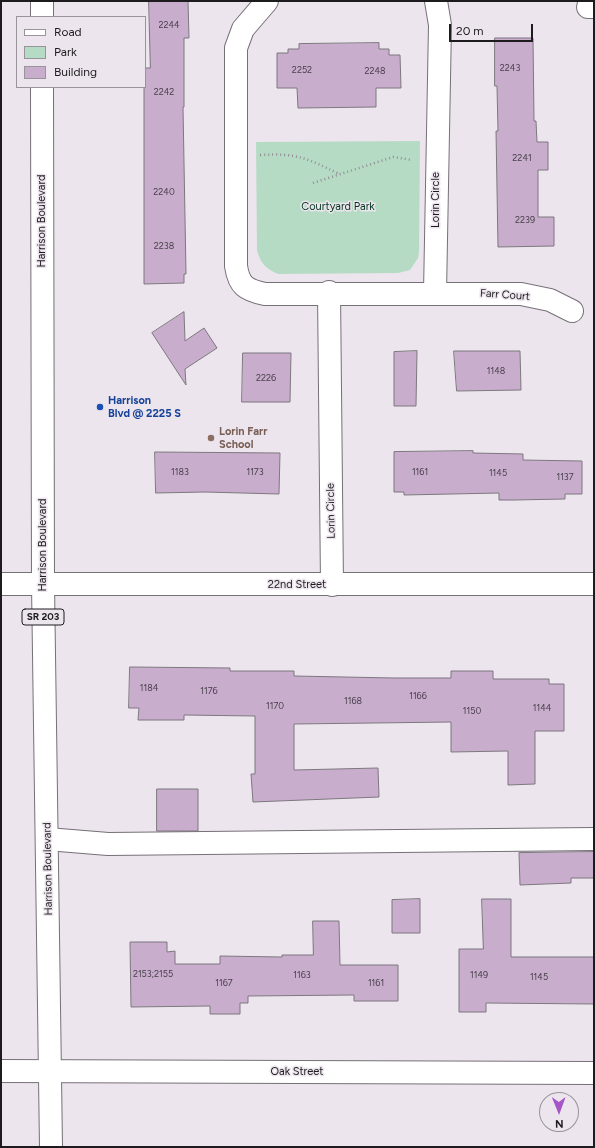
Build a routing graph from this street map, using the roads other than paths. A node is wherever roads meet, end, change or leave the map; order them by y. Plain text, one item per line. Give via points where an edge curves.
1 (42, 1) edge
2 (267, 1) edge
3 (436, 1) edge
4 (42, 16) edge
5 (42, 88) edge
6 (330, 292) junction
7 (436, 293) junction
8 (572, 311) dead end
9 (1, 584) edge
10 (43, 584) junction
11 (594, 584) edge
12 (332, 585) junction
13 (47, 839) junction
14 (594, 839) edge
15 (1, 1072) edge
16 (51, 1072) junction
17 (594, 1073) edge
18 (51, 1147) edge

1 - 4 street
2 - 6 street via 243,29 236,48 238,276 243,286 265,294
3 - 7 street, Lorin Circle via 440,25
5 - 10 street, Harrison Boulevard / SR 203
6 - 7 street
6 - 12 street, Lorin Circle
7 - 8 street, Farr Court via 521,294 550,300
9 - 10 street, 22nd Street
10 - 12 street, 22nd Street
10 - 13 street, Harrison Boulevard / SR 203
11 - 12 street, 22nd Street
13 - 14 street via 108,844
13 - 16 street, Harrison Boulevard / SR 203
15 - 16 street, Oak Street
16 - 17 street, Oak Street
16 - 18 street, Harrison Boulevard / SR 203

